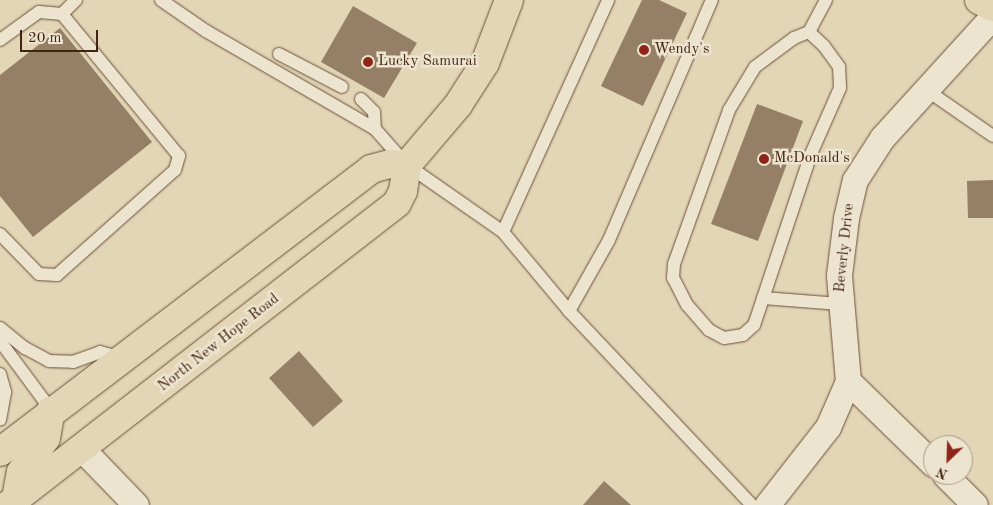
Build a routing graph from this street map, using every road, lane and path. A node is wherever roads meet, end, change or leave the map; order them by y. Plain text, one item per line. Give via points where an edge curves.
1 (76, 0) edge
2 (161, 0) edge
3 (509, 0) edge
4 (608, 0) edge
5 (712, 0) edge
6 (826, 0) edge
7 (979, 0) edge
8 (993, 7) edge
9 (62, 14) junction
10 (993, 16) edge
11 (809, 32) junction
12 (0, 40) edge
13 (279, 54) dead end
14 (342, 88) dead end
15 (928, 91) junction
16 (361, 99) dead end
17 (375, 129) junction
18 (993, 136) edge
19 (407, 165) junction
20 (503, 232) junction
21 (0, 234) edge
22 (763, 298) junction
23 (840, 304) junction
24 (569, 311) junction
25 (0, 328) edge
26 (0, 341) edge
27 (122, 358) junction
28 (0, 374) edge
29 (848, 381) junction
30 (51, 410) junction
31 (0, 420) edge
32 (82, 448) junction
33 (0, 452) edge
34 (923, 454) edge
35 (955, 485) edge
36 (12, 502) edge
37 (136, 505) edge
38 (752, 505) edge
39 (767, 505) edge
40 (975, 505) edge

1 - 9 lane
2 - 17 lane
3 - 19 main road, North New Hope Road via 479,71 458,105
4 - 20 lane
5 - 24 lane via 609,240
6 - 11 lane
7 - 8 main road
9 - 12 lane via 39,12
9 - 21 lane via 178,156 175,170 57,275 39,274
10 - 15 street, Beverly Drive
11 - 22 lane via 839,67 840,88 811,154
11 - 22 lane via 794,38 755,67 729,110 674,264 673,278 687,305 709,330 724,338 743,335 754,325
13 - 14 lane
15 - 18 lane
15 - 23 street, Beverly Drive via 882,138 855,180 846,218
16 - 17 lane via 374,112
17 - 19 lane
19 - 20 lane
19 - 27 main road via 390,164 371,169
19 - 32 main road, North New Hope Road via 400,197 381,218
20 - 24 lane
22 - 23 lane
23 - 29 street, Beverly Drive
24 - 38 lane
25 - 27 lane via 25,348 49,361 73,362 100,352
26 - 30 lane
27 - 30 main road
28 - 31 lane via 5,392
29 - 34 street
29 - 39 street, Beverly Drive via 828,427
30 - 33 main road
30 - 36 main road via 46,438 21,472
32 - 36 main road, North New Hope Road
32 - 37 street
35 - 40 street

